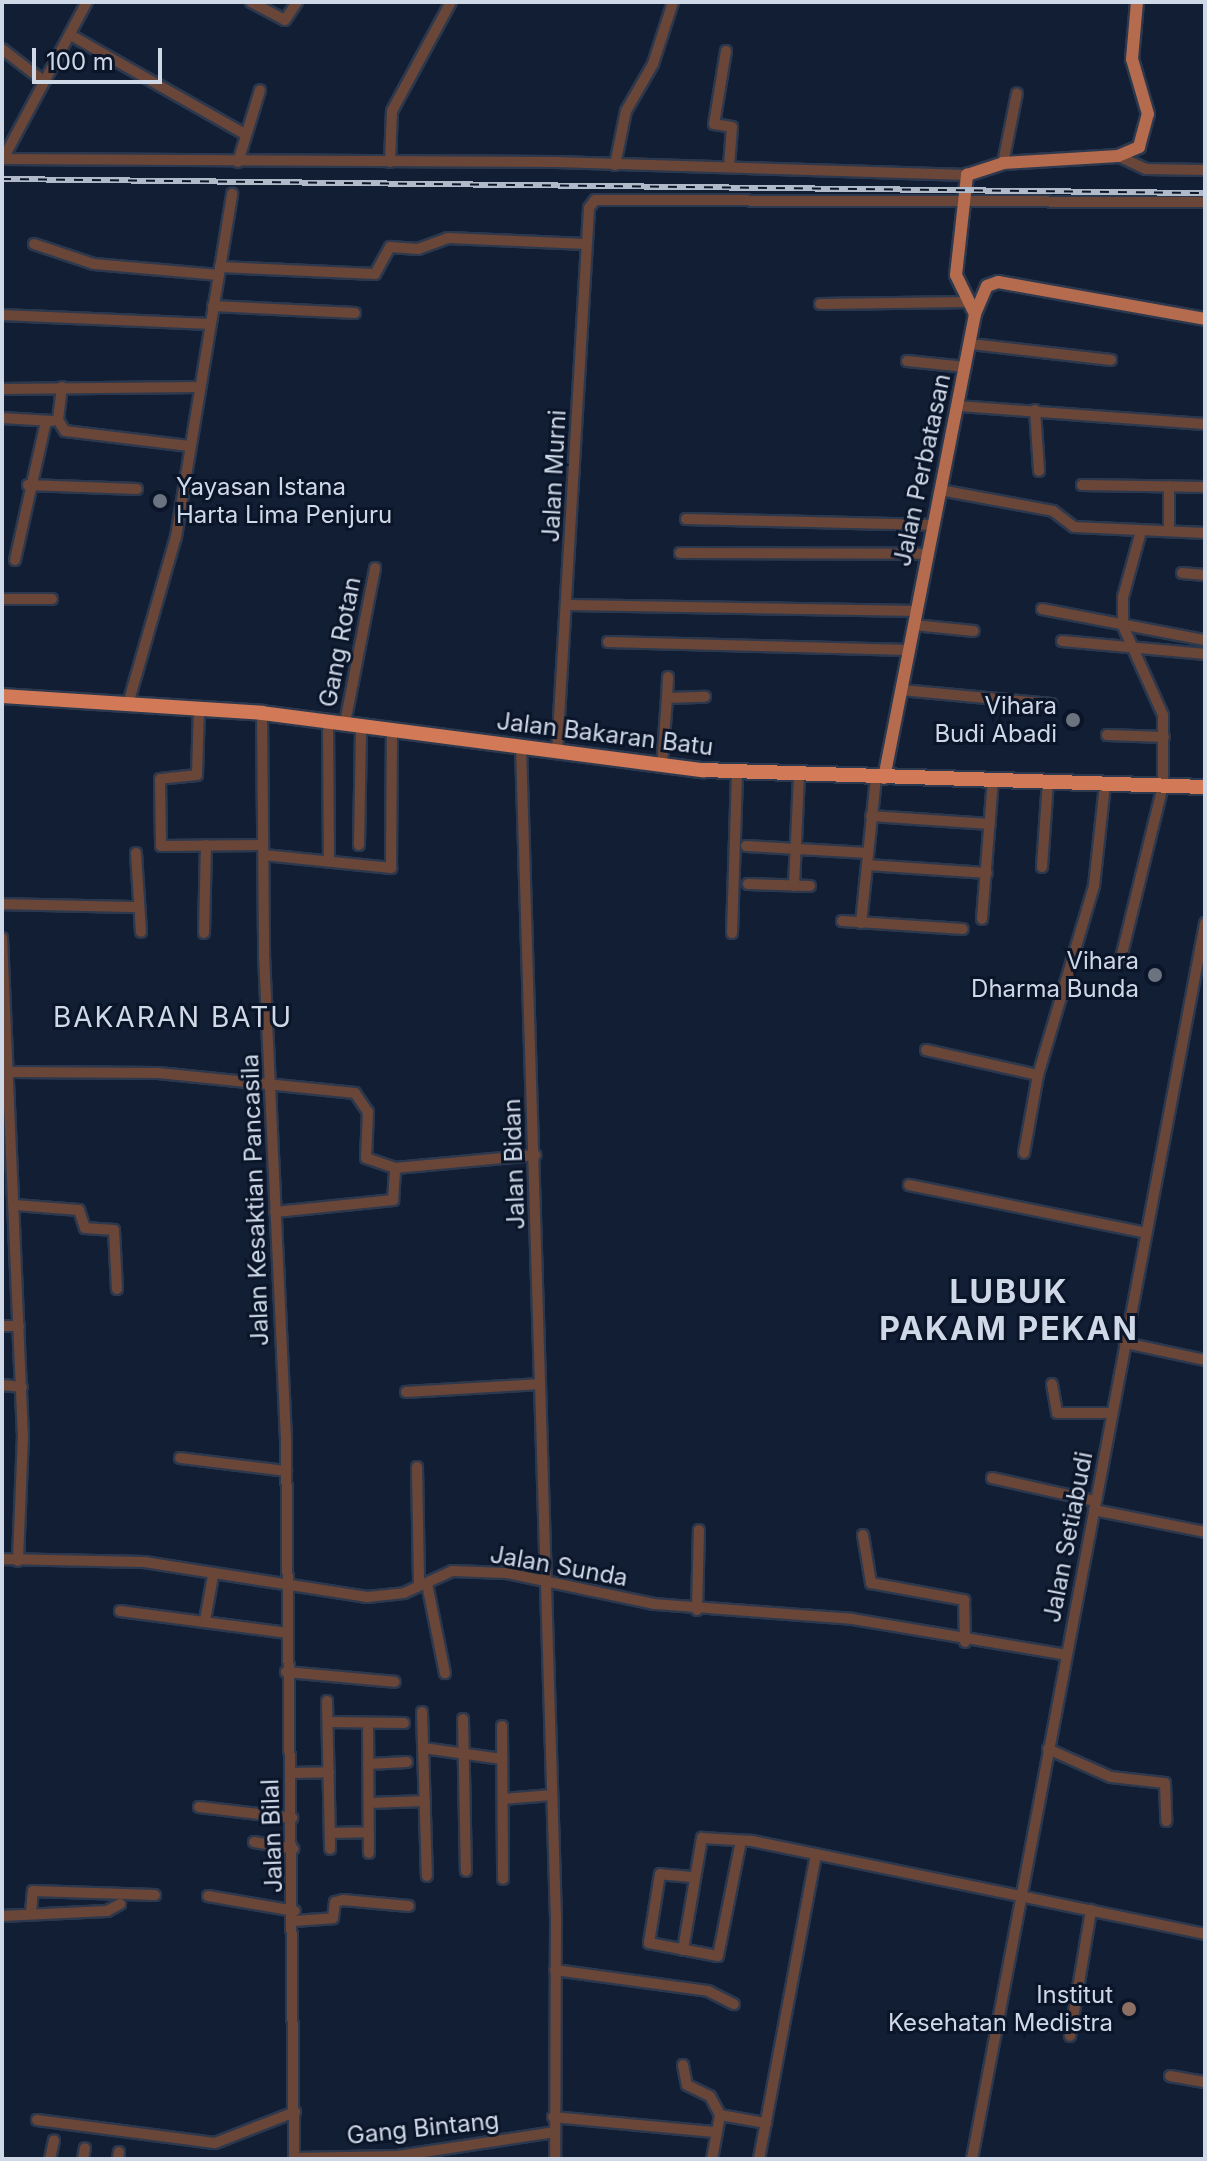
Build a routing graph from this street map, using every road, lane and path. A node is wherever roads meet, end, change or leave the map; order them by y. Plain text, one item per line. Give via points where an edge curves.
1 (87, 2) edge
2 (251, 2) edge
3 (297, 2) edge
4 (451, 2) edge
5 (673, 2) edge
6 (1137, 2) edge
7 (74, 37) junction
8 (2, 49) edge
9 (726, 51) dead end
10 (41, 79) junction
11 (260, 90) dead end
12 (1017, 93) dead end
13 (243, 133) junction
14 (1118, 156) junction
15 (2, 159) edge
16 (238, 162) junction
17 (390, 162) junction
18 (1003, 163) junction
19 (615, 165) junction
20 (729, 167) junction
21 (1205, 170) edge
22 (967, 175) junction
23 (232, 194) dead end
24 (961, 200) junction
25 (1205, 202) edge
26 (34, 244) dead end
27 (586, 244) junction
28 (220, 271) junction
29 (820, 304) dead end
30 (213, 306) junction
31 (972, 308) junction
32 (355, 313) dead end
33 (2, 315) edge
34 (1205, 319) edge
35 (210, 324) junction
36 (971, 344) junction
37 (1111, 360) dead end
38 (907, 361) dead end
39 (966, 367) junction
40 (62, 387) junction
41 (199, 387) junction
42 (2, 389) edge
43 (958, 406) junction
44 (1035, 410) junction
45 (2, 418) edge
46 (52, 420) junction
47 (1205, 424) edge
48 (189, 446) junction
49 (1039, 471) dead end
50 (28, 485) junction
51 (1082, 485) dead end
52 (1169, 486) junction
53 (1205, 487) edge
54 (137, 489) dead end
55 (940, 490) junction
56 (686, 519) dead end
57 (934, 525) junction
58 (1141, 531) junction
59 (1169, 531) junction
60 (1205, 533) edge
61 (680, 553) dead end
62 (927, 554) junction
63 (15, 560) dead end
64 (375, 568) dead end
65 (1182, 573) dead end
66 (1205, 575) edge
67 (2, 599) edge
68 (52, 599) dead end
69 (569, 605) junction
70 (1042, 609) dead end
71 (917, 611) junction
72 (914, 625) junction
73 (1123, 626) junction
74 (974, 631) dead end
75 (1205, 640) edge
76 (1062, 641) dead end
77 (608, 642) dead end
78 (1131, 644) junction
79 (909, 650) junction
80 (1205, 654) edge
81 (668, 677) dead end
82 (901, 690) junction
83 (2, 696) edge
84 (705, 697) dead end
85 (667, 698) junction
86 (128, 704) junction
87 (1051, 704) dead end
88 (199, 708) junction
89 (262, 713) junction
90 (328, 721) junction
91 (345, 723) junction
92 (361, 725) junction
93 (392, 729) junction
94 (1107, 735) dead end
95 (1164, 737) junction
96 (521, 747) junction
97 (557, 752) junction
98 (662, 766) junction
99 (737, 771) junction
100 (799, 775) junction
101 (880, 777) junction
102 (993, 780) junction
103 (1048, 782) junction
104 (1105, 784) junction
105 (1163, 786) junction
106 (1205, 787) edge
107 (871, 816) junction
108 (990, 824) junction
109 (206, 845) junction
110 (359, 845) dead end
111 (746, 846) dead end
112 (263, 850) junction
113 (796, 850) junction
114 (136, 853) dead end
115 (868, 853) junction
116 (329, 861) junction
117 (867, 865) junction
118 (1042, 867) dead end
119 (987, 873) junction
120 (748, 884) dead end
121 (794, 886) junction
122 (810, 886) dead end
123 (2, 904) edge
124 (138, 907) junction
125 (982, 919) dead end
126 (842, 921) dead end
127 (861, 923) junction
128 (1205, 923) edge
129 (963, 929) dead end
130 (141, 932) dead end
131 (204, 933) dead end
132 (732, 933) dead end
133 (2, 938) edge
134 (1120, 962) dead end
135 (1199, 986) edge
136 (926, 1050) dead end
137 (9, 1075) edge
138 (1038, 1075) junction
139 (271, 1087) junction
140 (1024, 1153) dead end
141 (535, 1155) junction
142 (395, 1168) junction
143 (909, 1185) dead end
144 (15, 1205) junction
145 (275, 1212) junction
146 (2, 1230) edge
147 (14, 1230) junction
148 (1146, 1233) junction
149 (2, 1253) edge
150 (15, 1253) junction
151 (117, 1289) dead end
152 (2, 1326) edge
153 (19, 1326) junction
154 (1125, 1343) junction
155 (1205, 1360) edge
156 (540, 1384) junction
157 (1052, 1384) dead end
158 (2, 1385) edge
159 (22, 1387) junction
160 (406, 1392) dead end
161 (1112, 1413) junction
162 (180, 1458) dead end
163 (417, 1467) dead end
164 (286, 1471) junction
165 (992, 1478) dead end
166 (1095, 1506) junction
167 (699, 1530) dead end
168 (1205, 1532) edge
169 (863, 1535) dead end
170 (2, 1559) edge
171 (18, 1561) junction
172 (213, 1576) junction
173 (542, 1579) junction
174 (423, 1585) junction
175 (286, 1590) junction
176 (697, 1610) junction
177 (120, 1611) dead end
178 (205, 1620) junction
179 (286, 1633) junction
180 (965, 1642) junction
181 (1066, 1655) junction
182 (286, 1672) junction
183 (445, 1673) dead end
184 (395, 1682) dead end
185 (327, 1701) dead end
186 (422, 1712) dead end
187 (463, 1719) dead end
188 (328, 1722) junction
189 (368, 1723) junction
190 (404, 1723) dead end
191 (502, 1726) dead end
192 (423, 1748) junction
193 (1048, 1749) junction
194 (464, 1754) junction
195 (502, 1759) junction
196 (407, 1762) dead end
197 (368, 1764) junction
198 (329, 1772) junction
199 (290, 1773) junction
200 (552, 1795) junction
201 (503, 1799) junction
202 (425, 1801) junction
203 (369, 1803) junction
204 (199, 1807) dead end
205 (292, 1818) junction
206 (1166, 1821) dead end
207 (369, 1832) junction
208 (330, 1833) junction
209 (741, 1841) junction
210 (254, 1842) dead end
211 (293, 1849) junction
212 (330, 1849) dead end
213 (369, 1853) dead end
214 (816, 1854) junction
215 (466, 1871) dead end
216 (427, 1876) dead end
217 (692, 1877) junction
218 (503, 1879) dead end
219 (155, 1895) dead end
220 (208, 1896) dead end
221 (1020, 1897) junction
222 (120, 1904) dead end
223 (409, 1906) dead end
224 (1091, 1910) junction
225 (26, 1912) junction
226 (2, 1916) edge
227 (294, 1916) junction
228 (1205, 1934) edge
229 (683, 1950) junction
230 (555, 1970) junction
231 (734, 2004) dead end
232 (1070, 2036) dead end
233 (683, 2065) dead end
234 (1170, 2076) dead end
235 (1205, 2082) edge
236 (720, 2115) junction
237 (553, 2117) junction
238 (295, 2118) junction
239 (37, 2120) dead end
240 (766, 2123) junction
241 (555, 2132) junction
242 (716, 2132) junction
243 (54, 2140) dead end
244 (294, 2158) edge
245 (50, 2159) edge
246 (555, 2159) edge
247 (712, 2159) edge
248 (759, 2159) edge
249 (972, 2159) edge

1 - 7 street
2 - 3 street via 285,20
4 - 17 street via 392,111
5 - 19 street via 653,64 626,111
6 - 14 main road via 1132,59 1147,131 1139,147
7 - 10 street
7 - 13 street
8 - 10 street
9 - 20 street via 714,124 732,127
10 - 15 street
11 - 13 street
12 - 18 street
13 - 16 street
14 - 18 main road
14 - 21 street via 1146,169
15 - 16 street
16 - 17 street
17 - 19 street
18 - 22 main road
19 - 20 street
20 - 22 street
22 - 24 main road, Jalan Perbatasan
23 - 28 street
24 - 25 street
24 - 27 street, Jalan Murni via 592,203
24 - 31 main road, Jalan Perbatasan via 956,275
26 - 28 street via 94,264
27 - 28 street via 448,238 418,249 390,247 375,274
27 - 69 street, Jalan Murni
28 - 30 street
29 - 31 street
30 - 32 street
30 - 35 street
31 - 34 main road via 987,286 998,282
31 - 36 main road, Jalan Perbatasan
33 - 35 street
35 - 41 street
36 - 37 street
36 - 39 main road, Jalan Perbatasan
38 - 39 street
39 - 43 main road, Jalan Perbatasan
40 - 41 street
40 - 42 street
40 - 46 street
41 - 48 street
43 - 44 street
43 - 55 main road, Jalan Perbatasan
44 - 47 street
44 - 49 street
45 - 46 street
46 - 48 street via 65,431 95,439
46 - 50 street via 39,468
48 - 86 street via 166,586
50 - 54 street
50 - 63 street
51 - 52 street
52 - 53 street
52 - 59 street
55 - 57 main road, Jalan Perbatasan
55 - 58 street via 1053,511 1074,527
56 - 57 street
57 - 62 main road, Jalan Perbatasan
58 - 59 street
58 - 73 street via 1123,597
59 - 60 street
61 - 62 street
62 - 71 main road, Jalan Perbatasan
64 - 91 street, Gang Rotan
65 - 66 street
67 - 68 street
69 - 71 street
69 - 97 street, Jalan Murni
70 - 73 street
71 - 72 main road, Jalan Perbatasan
72 - 74 street
72 - 79 main road, Jalan Perbatasan
73 - 75 street
73 - 78 street
76 - 78 street
77 - 79 street
78 - 80 street
78 - 95 street via 1163,715
79 - 82 main road, Jalan Perbatasan
81 - 85 street
82 - 87 street
82 - 101 main road, Jalan Perbatasan
83 - 86 highway, Jalan Bakaran Batu
84 - 85 street
85 - 98 street
86 - 88 highway, Jalan Bakaran Batu
88 - 89 highway, Jalan Bakaran Batu
88 - 109 street via 197,776 160,779 161,846
89 - 90 highway, Jalan Bakaran Batu
89 - 112 street, Jalan Kesaktian Pancasila
90 - 91 highway, Jalan Bakaran Batu
90 - 116 street
91 - 92 highway, Jalan Bakaran Batu
92 - 93 highway, Jalan Bakaran Batu
92 - 110 street
93 - 96 highway, Jalan Bakaran Batu
93 - 116 street via 392,867
94 - 95 street
95 - 105 street
96 - 97 highway, Jalan Bakaran Batu
96 - 141 street, Jalan Bidan
97 - 98 highway, Jalan Bakaran Batu
98 - 99 highway, Jalan Bakaran Batu
99 - 100 highway, Jalan Bakaran Batu
99 - 132 street
100 - 101 highway, Jalan Bakaran Batu
100 - 113 street
101 - 102 highway, Jalan Bakaran Batu
101 - 107 street
102 - 103 highway, Jalan Bakaran Batu
102 - 108 street
103 - 104 highway, Jalan Bakaran Batu
103 - 118 street
104 - 105 highway, Jalan Bakaran Batu
104 - 138 street via 1094,886
105 - 106 highway, Jalan Bakaran Batu
105 - 134 street
107 - 108 street
107 - 115 street
108 - 119 street
109 - 112 street
109 - 131 street
111 - 113 street
112 - 116 street
112 - 139 street, Jalan Kesaktian Pancasila
113 - 115 street
113 - 121 street
114 - 124 street
115 - 117 street
117 - 119 street
117 - 127 street
119 - 125 street
120 - 121 street
121 - 122 street
123 - 124 street
124 - 130 street
126 - 127 street
127 - 129 street
128 - 135 street, Jalan Setiabudi
133 - 137 street
135 - 148 street, Jalan Setiabudi
136 - 138 street
137 - 139 street via 158,1073
137 - 144 street
138 - 140 street
139 - 142 street via 360,1096 368,1112 366,1158
139 - 145 street, Jalan Kesaktian Pancasila
141 - 142 street
141 - 156 street, Jalan Bidan
142 - 145 street via 393,1200
143 - 148 street
144 - 147 street
144 - 151 street via 79,1210 85,1228 114,1230
145 - 164 street, Jalan Kesaktian Pancasila
146 - 147 street
147 - 150 street
148 - 154 street, Jalan Setiabudi
149 - 150 street
150 - 153 street
152 - 153 street
153 - 159 street
154 - 155 street
154 - 161 street, Jalan Setiabudi
156 - 160 street
156 - 173 street, Jalan Bidan
157 - 161 street via 1057,1413
158 - 159 street
159 - 171 street
161 - 166 street, Jalan Setiabudi
162 - 164 street
163 - 174 street
164 - 175 street, Jalan Kesaktian Pancasila
165 - 166 street
166 - 168 street
166 - 181 street, Jalan Setiabudi
167 - 176 street
169 - 180 street via 871,1583 964,1600
170 - 171 street, Jalan Sunda
171 - 172 street, Jalan Sunda via 144,1562
172 - 175 street, Jalan Sunda
172 - 178 street
173 - 174 street, Jalan Sunda via 452,1571
173 - 176 street, Jalan Sunda
173 - 200 street, Jalan Bidan
174 - 175 street, Jalan Sunda via 380,1597
174 - 183 street
175 - 179 street, Jalan Bilal
176 - 180 street, Jalan Sunda via 852,1619
177 - 178 street
178 - 179 street
179 - 182 street, Jalan Bilal
180 - 181 street, Jalan Sunda
181 - 193 street, Jalan Setiabudi
182 - 184 street
182 - 199 street, Jalan Bilal
185 - 188 street
186 - 192 street
187 - 194 street
188 - 189 street
188 - 198 street
189 - 190 street
189 - 197 street
191 - 195 street
192 - 194 street
192 - 202 street
193 - 206 street via 1111,1777 1165,1783
193 - 221 street, Jalan Setiabudi
194 - 195 street
194 - 215 street
195 - 201 street
196 - 197 street
197 - 203 street
198 - 199 street
198 - 208 street
199 - 205 street, Jalan Bilal
200 - 201 street
200 - 230 street, Jalan Bidan
201 - 218 street
202 - 203 street
202 - 216 street
203 - 207 street
204 - 205 street
205 - 211 street, Jalan Bilal
207 - 208 street
207 - 213 street
208 - 212 street
209 - 214 street
209 - 217 street via 700,1839
209 - 229 street via 723,1952
210 - 211 street
211 - 227 street, Jalan Bilal
214 - 221 street
214 - 240 street
217 - 229 street
217 - 229 street via 660,1874 648,1939
219 - 225 street via 33,1891
220 - 227 street
221 - 224 street
221 - 249 street, Jalan Setiabudi
222 - 225 street via 107,1911
223 - 227 street via 343,1900 335,1902 333,1918
224 - 228 street
224 - 232 street
225 - 226 street
227 - 238 street, Jalan Bilal
230 - 231 street via 708,1991
230 - 237 street, Jalan Bidan
233 - 236 street via 687,2085 710,2096
234 - 235 street
236 - 240 street
236 - 242 street
237 - 241 street, Jalan Bidan
237 - 242 street
238 - 239 street via 215,2143
238 - 244 street, Jalan Bilal
240 - 248 street
241 - 244 street, Gang Bintang via 398,2156
241 - 246 street, Jalan Bidan
242 - 247 street
243 - 245 street

